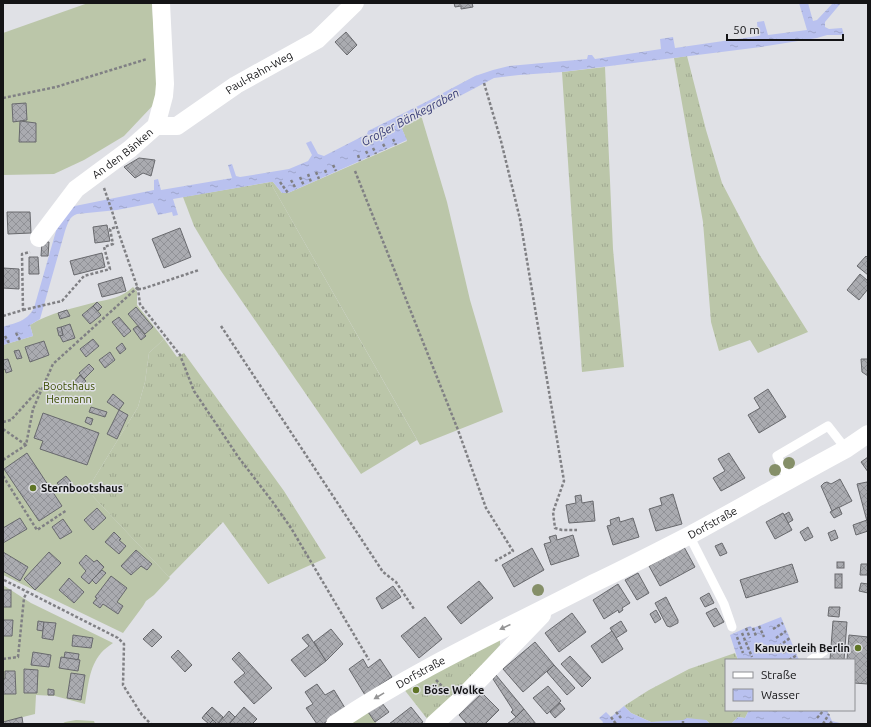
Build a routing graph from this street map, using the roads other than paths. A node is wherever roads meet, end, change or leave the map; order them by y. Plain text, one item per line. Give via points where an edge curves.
1 (161, 3) edge
2 (355, 3) edge
3 (156, 126) junction
4 (38, 238) road end
5 (868, 434) edge
6 (846, 449) junction
7 (789, 481) junction
8 (691, 534) junction
9 (553, 604) junction
10 (736, 630) road end
11 (824, 651) dead end
12 (812, 659) edge
13 (335, 724) edge
14 (434, 724) edge

1 - 3 street, An den Bänken via 165,84
2 - 3 street, Paul-Rahn-Weg via 317,40 236,86 177,126
3 - 4 street, An den Bänken via 76,189
5 - 6 street, Dorfstraße
6 - 7 street, Dorfstraße
6 - 7 lane via 828,426 776,456
7 - 8 street, Dorfstraße
8 - 9 street, Dorfstraße
8 - 10 lane via 693,543
9 -> 13 street, Dorfstraße via 425,669
9 - 14 street, Dorfstraße
11 - 12 lane

